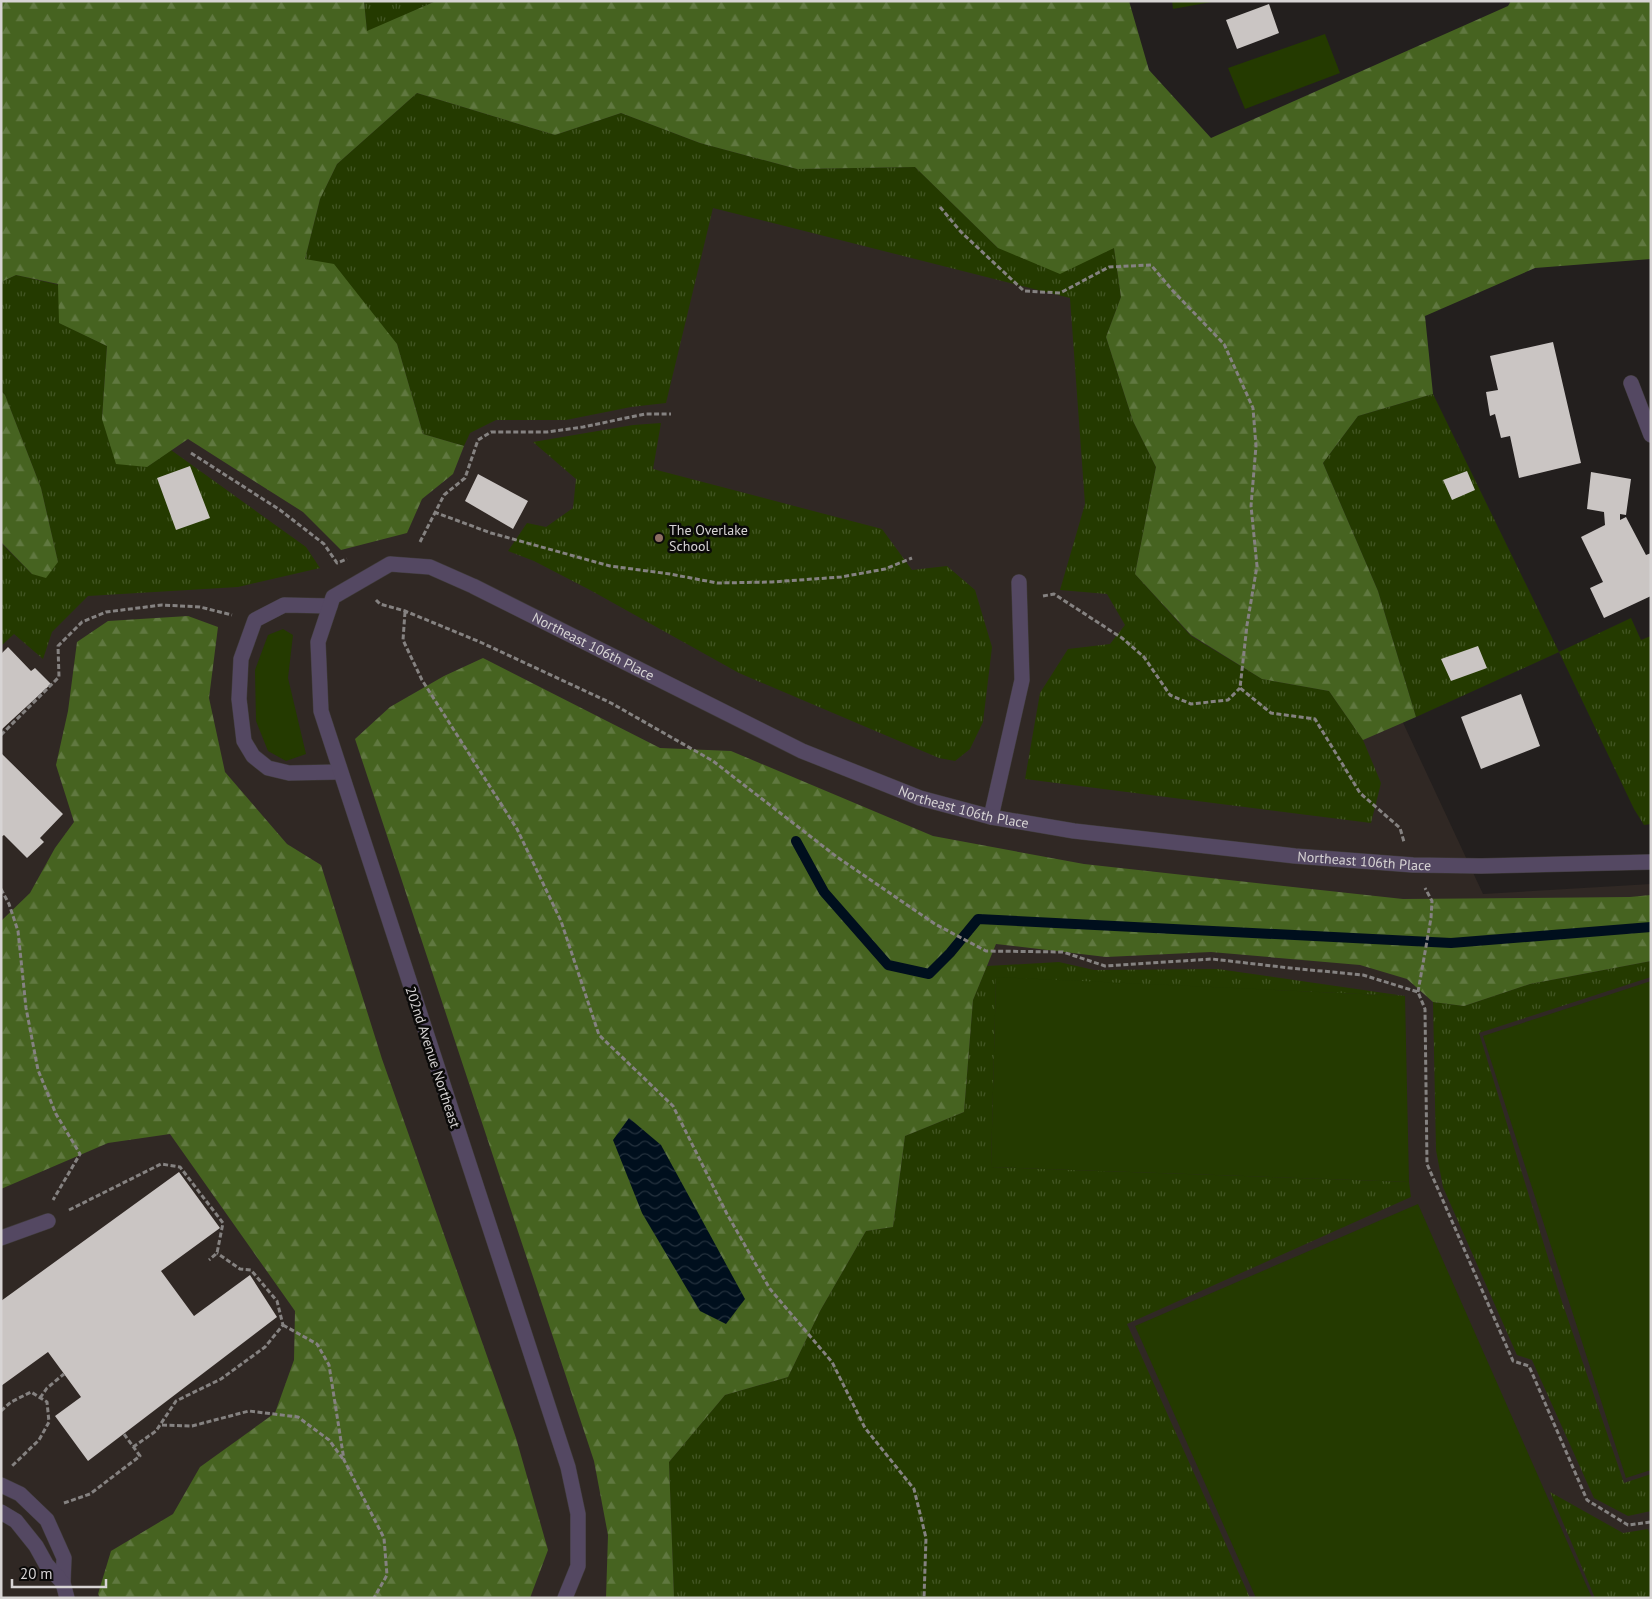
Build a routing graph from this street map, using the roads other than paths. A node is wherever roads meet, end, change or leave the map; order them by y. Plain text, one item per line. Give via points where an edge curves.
1 (1631, 383) dead end
2 (1651, 435) edge
3 (1019, 582) dead end
4 (331, 602) junction
5 (339, 772) junction
6 (992, 818) junction
7 (1651, 862) edge
8 (48, 1221) road end
9 (1, 1238) edge
10 (4, 1478) edge
11 (1, 1512) edge
12 (65, 1590) edge
13 (565, 1598) edge

1 - 2 street
3 - 6 street via 1022,680
4 - 5 street, 202nd Avenue Northeast via 318,642 320,710
4 - 5 street via 284,605 254,620 240,659 239,699 244,741 253,756 268,768 289,773
4 - 6 street, Northeast 106th Place via 390,564 430,567 802,751 920,798
5 - 13 street, 202nd Avenue Northeast via 565,1458 578,1514 578,1566
6 - 7 street, Northeast 106th Place via 1074,831 1276,854 1413,865
8 - 9 street
10 - 12 street via 48,1520 64,1558
11 - 12 street via 16,1521

